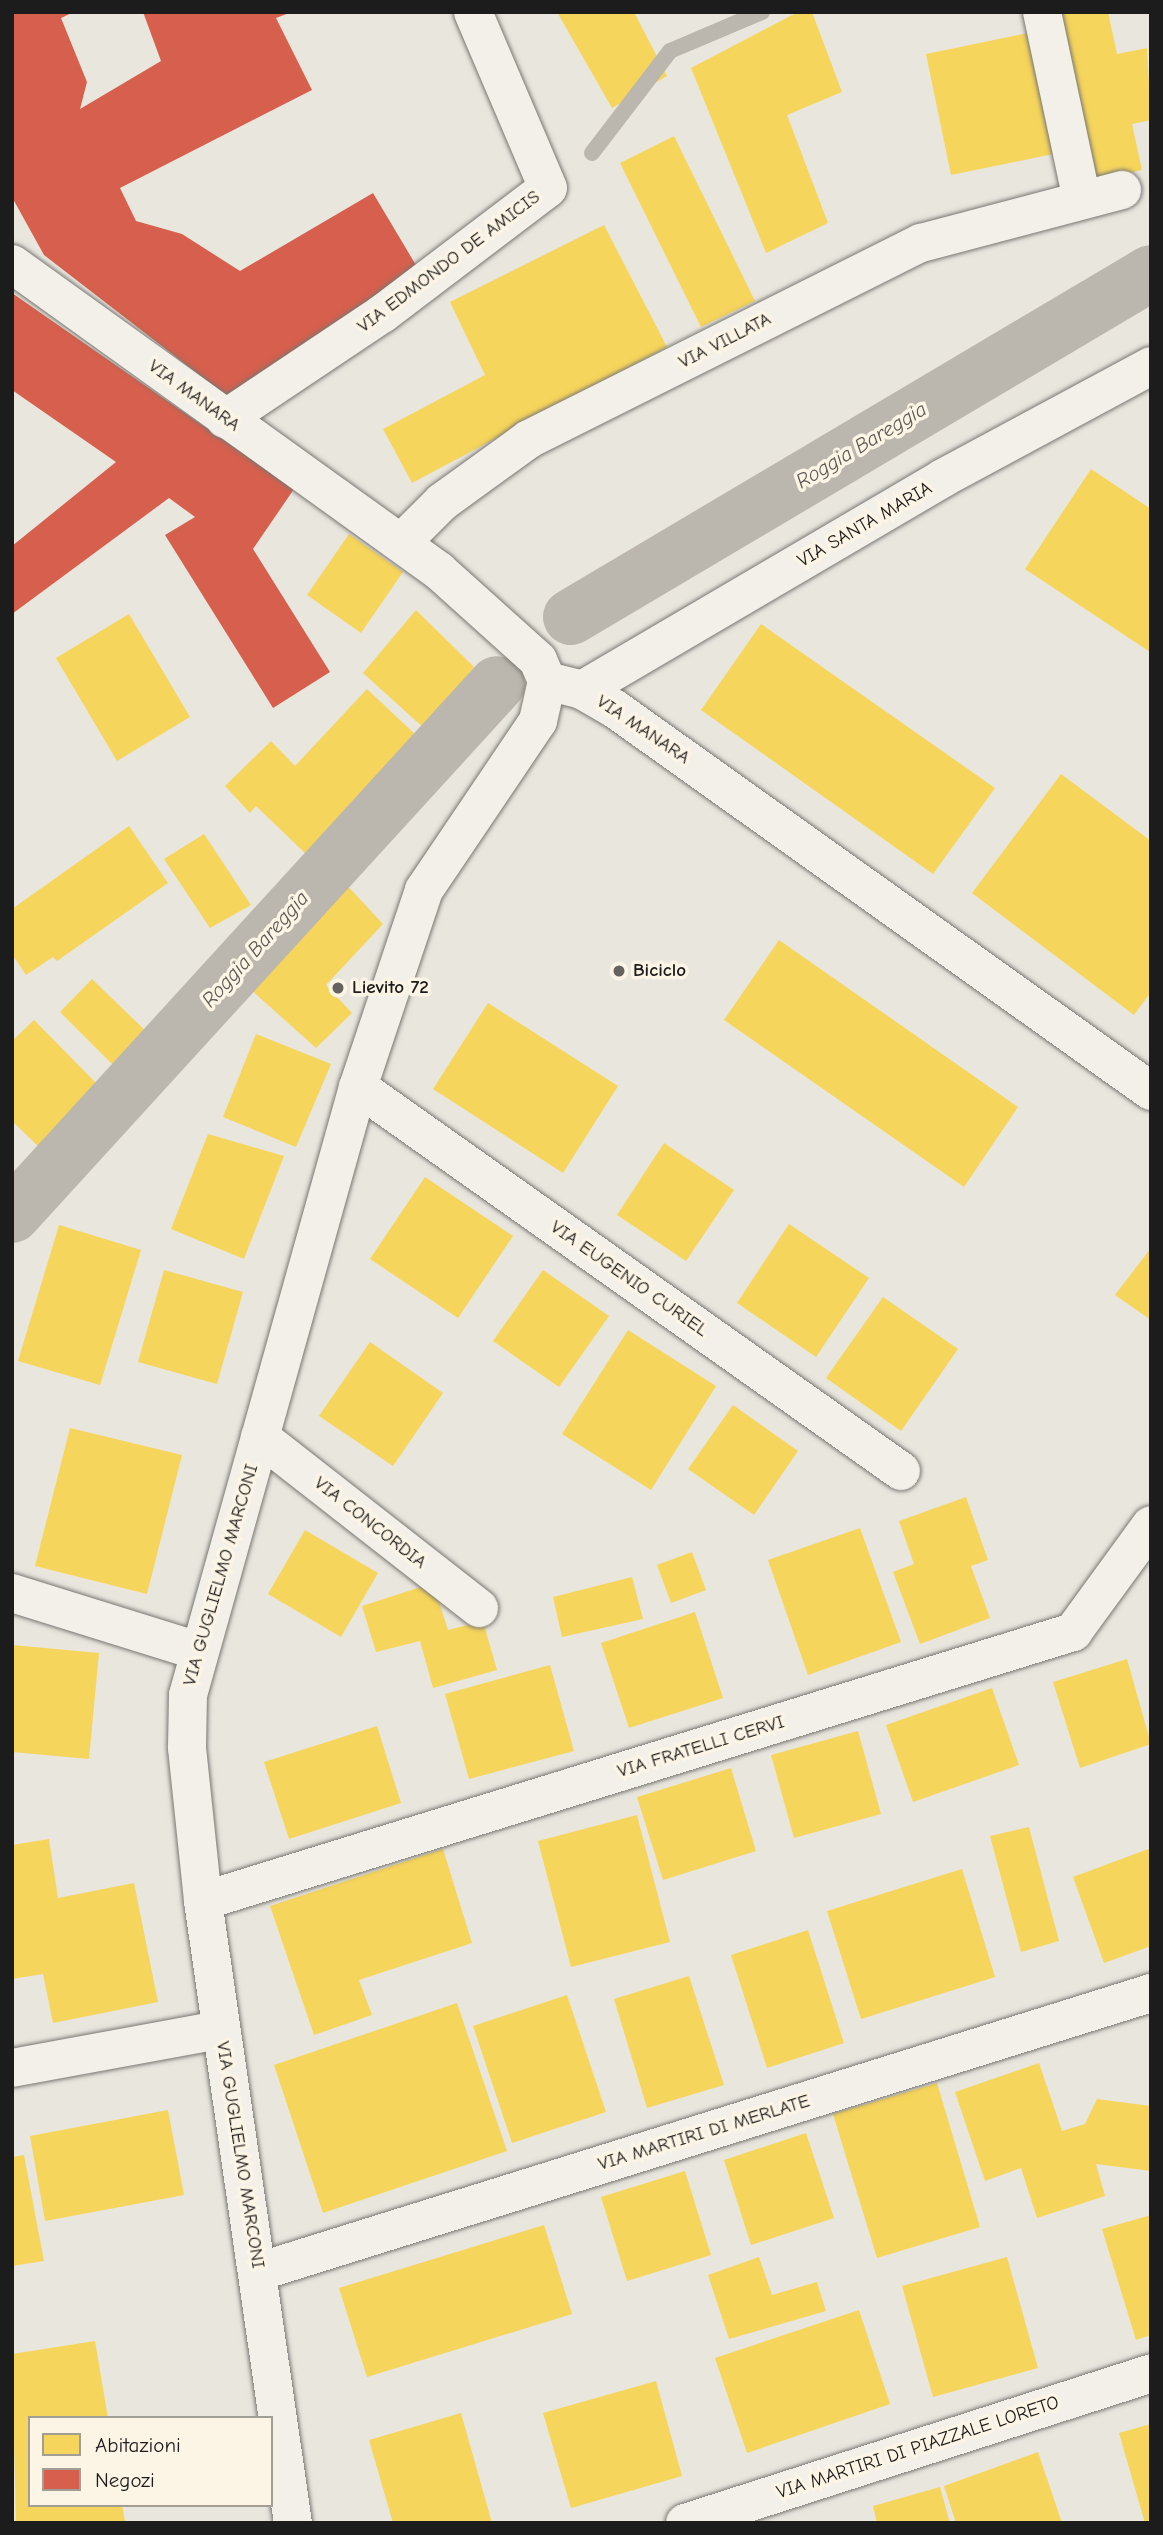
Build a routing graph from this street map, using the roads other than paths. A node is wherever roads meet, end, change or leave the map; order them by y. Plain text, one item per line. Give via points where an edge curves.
1 (474, 12) edge
2 (1042, 12) edge
3 (1122, 190) dead end
4 (1082, 200) junction
5 (12, 264) edge
6 (1151, 366) edge
7 (225, 419) junction
8 (401, 543) junction
9 (564, 685) junction
10 (358, 1087) junction
11 (1151, 1091) edge
12 (260, 1437) junction
13 (901, 1471) dead end
14 (1151, 1525) edge
15 (12, 1592) edge
16 (479, 1608) dead end
17 (198, 1651) junction
18 (203, 1901) junction
19 (1151, 1993) edge
20 (220, 2030) junction
21 (12, 2068) edge
22 (258, 2272) junction
23 (1151, 2373) edge
24 (293, 2523) edge
25 (685, 2523) edge

1 - 7 street, VIA EDMONDO DE AMICIS via 548,188 382,314
2 - 4 street
3 - 4 street, VIA VILLATA
4 - 8 street, VIA VILLATA via 921,243 529,439 442,502
5 - 7 street, VIA MANARA
6 - 9 street, VIA SANTA MARIA
7 - 8 street, VIA MANARA
8 - 9 street, VIA MANARA via 520,642
9 - 10 street, VIA GUGLIELMO MARCONI via 424,890
9 - 11 street, VIA MANARA via 615,709
10 - 12 street, VIA GUGLIELMO MARCONI
10 - 13 street, VIA EUGENIO CURIEL
12 - 16 street, VIA CONCORDIA
12 - 17 street, VIA GUGLIELMO MARCONI
14 - 18 street, VIA FRATELLI CERVI via 1073,1632
15 - 17 street
17 - 18 street, VIA GUGLIELMO MARCONI via 188,1695 187,1748
18 - 20 street, VIA GUGLIELMO MARCONI
19 - 22 street, VIA MARTIRI DI MERLATE
20 - 21 street
20 - 22 street, VIA GUGLIELMO MARCONI
22 - 24 street, VIA GUGLIELMO MARCONI
23 - 25 street, VIA MARTIRI DI PIAZZALE LORETO

